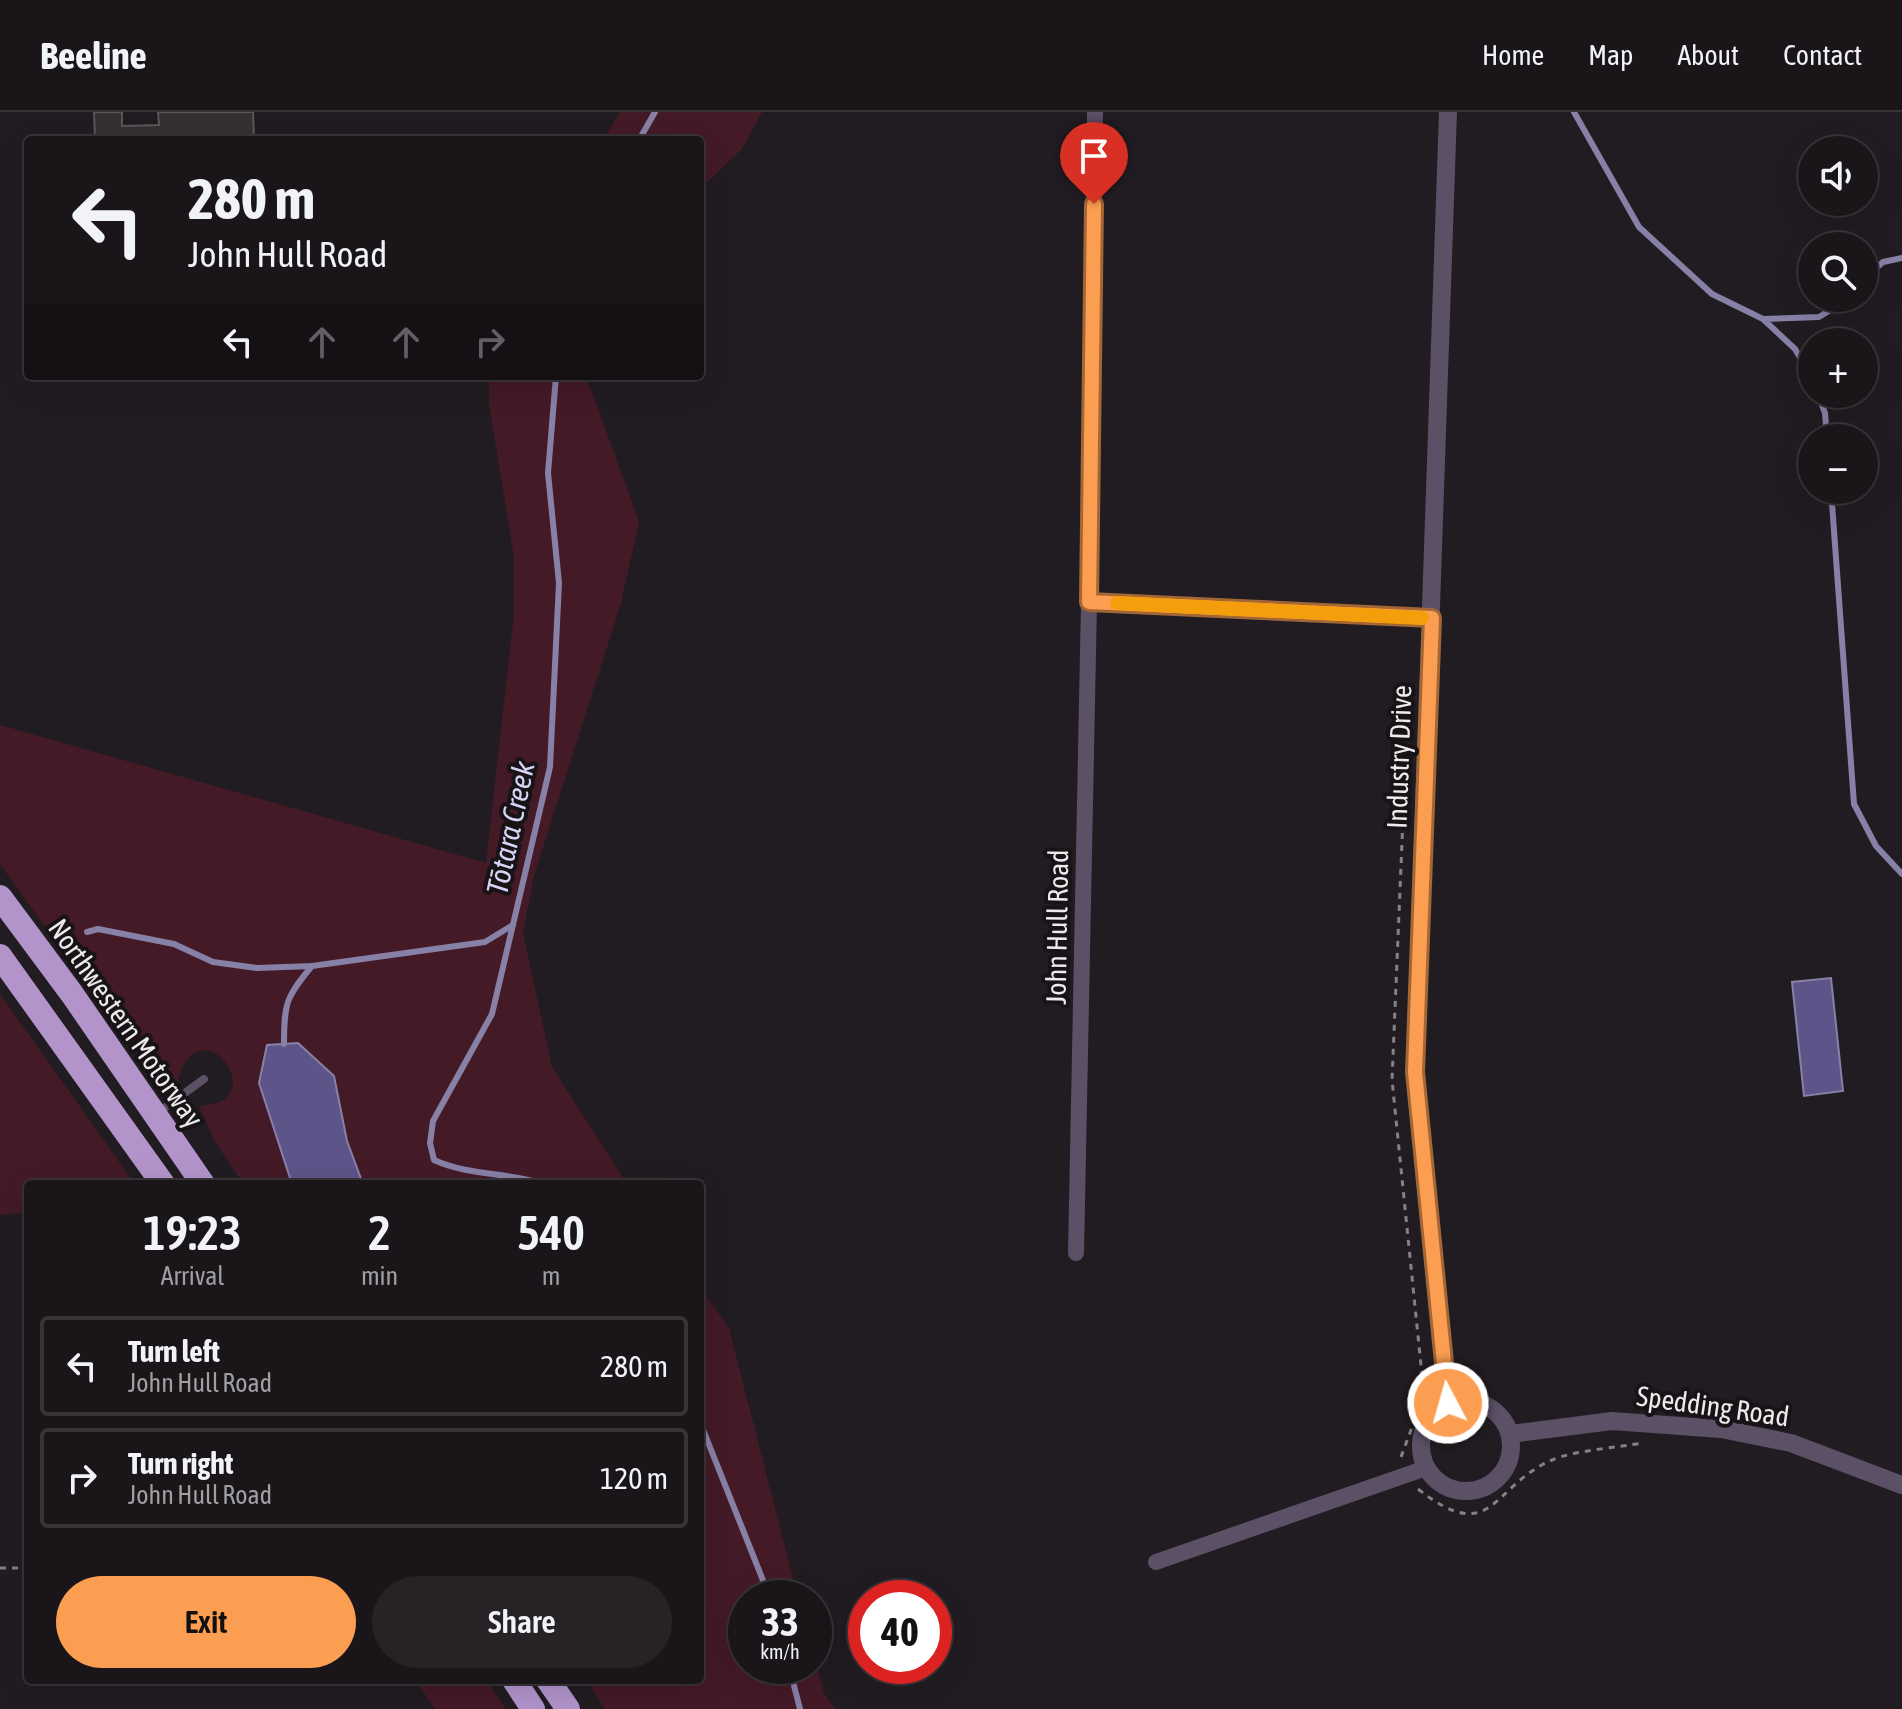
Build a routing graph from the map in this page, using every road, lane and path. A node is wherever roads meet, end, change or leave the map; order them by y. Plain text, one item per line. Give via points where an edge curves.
1 (1095, 112) edge
2 (1448, 112) edge
3 (1089, 602) junction
4 (1432, 618) junction
5 (1405, 761) dead end
6 (0, 897) edge
7 (0, 956) edge
8 (204, 1079) dead end
9 (155, 1114) junction
10 (160, 1180) edge
11 (200, 1180) edge
12 (1076, 1253) dead end
13 (1448, 1403) junction
14 (1510, 1434) junction
15 (1650, 1442) dead end
16 (1426, 1468) junction
17 (1403, 1478) junction
18 (1902, 1485) edge
19 (1156, 1562) dead end
20 (0, 1568) edge
21 (24, 1568) edge
22 (517, 1684) edge
23 (551, 1684) edge
24 (533, 1709) edge
25 (568, 1709) edge

1 - 3 street, John Hull Road
2 - 4 street, Industry Drive
3 - 4 street
3 - 12 street, John Hull Road
4 - 13 street, Industry Drive via 1415,1072
5 - 17 path via 1392,1080 1424,1395 1401,1453
6 - 9 highway, Northwestern Motorway
7 - 10 highway
8 - 9 lane
9 - 11 highway, Northwestern Motorway
13 - 14 street via 1479,1402 1504,1420
13 - 16 street via 1425,1424 1420,1438
14 - 16 street via 1508,1463 1501,1475 1476,1490 1447,1487
14 - 18 street, Spedding Road via 1612,1421 1721,1429 1791,1443
15 - 17 path via 1553,1459 1484,1512 1468,1516 1440,1507
16 - 17 street
17 - 19 street
20 - 21 path
22 - 24 highway
23 - 25 highway

